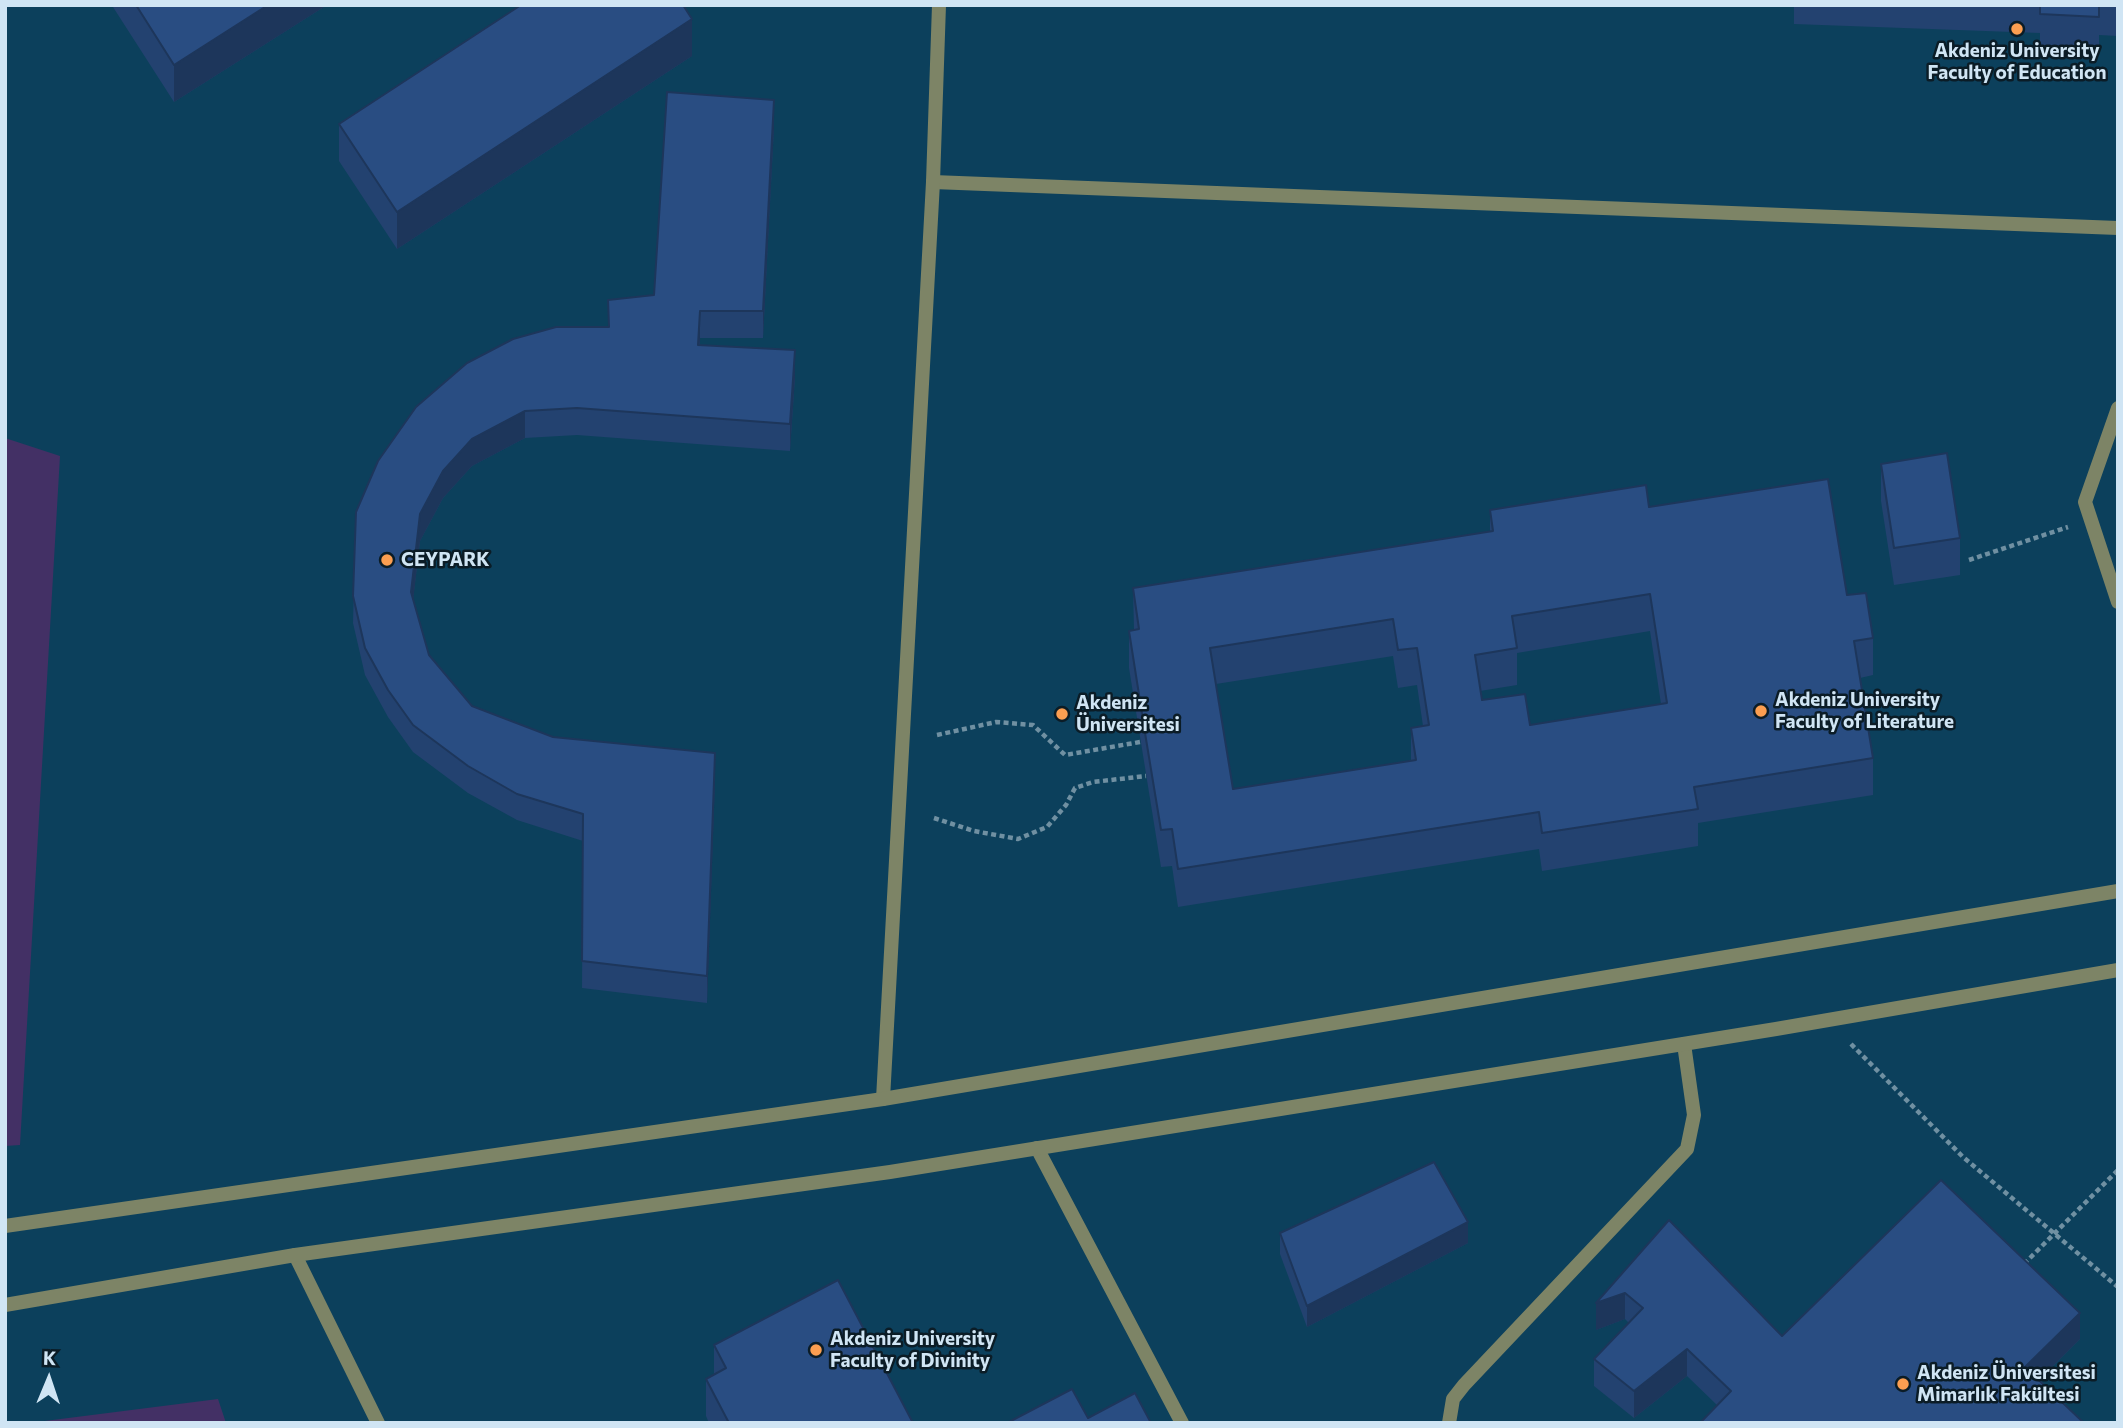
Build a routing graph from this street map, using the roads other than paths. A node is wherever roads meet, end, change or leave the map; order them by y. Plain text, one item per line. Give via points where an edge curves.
1 (939, 5) edge
2 (933, 182) junction
3 (2118, 228) edge
4 (2118, 408) edge
5 (2118, 602) edge
6 (2118, 891) edge
7 (2118, 970) edge
8 (1684, 1044) junction
9 (883, 1099) junction
10 (1037, 1148) junction
11 (5, 1226) edge
12 (295, 1255) junction
13 (5, 1305) edge
14 (378, 1423) edge
15 (1182, 1423) edge
16 (1449, 1423) edge

1 - 2 street
2 - 3 street
2 - 9 street
4 - 5 street via 2085,502
6 - 9 street
7 - 8 street
8 - 10 street
8 - 16 street via 1694,1115 1687,1149 1464,1385 1453,1399
9 - 11 street
10 - 12 street
10 - 15 street
12 - 13 street
12 - 14 street

